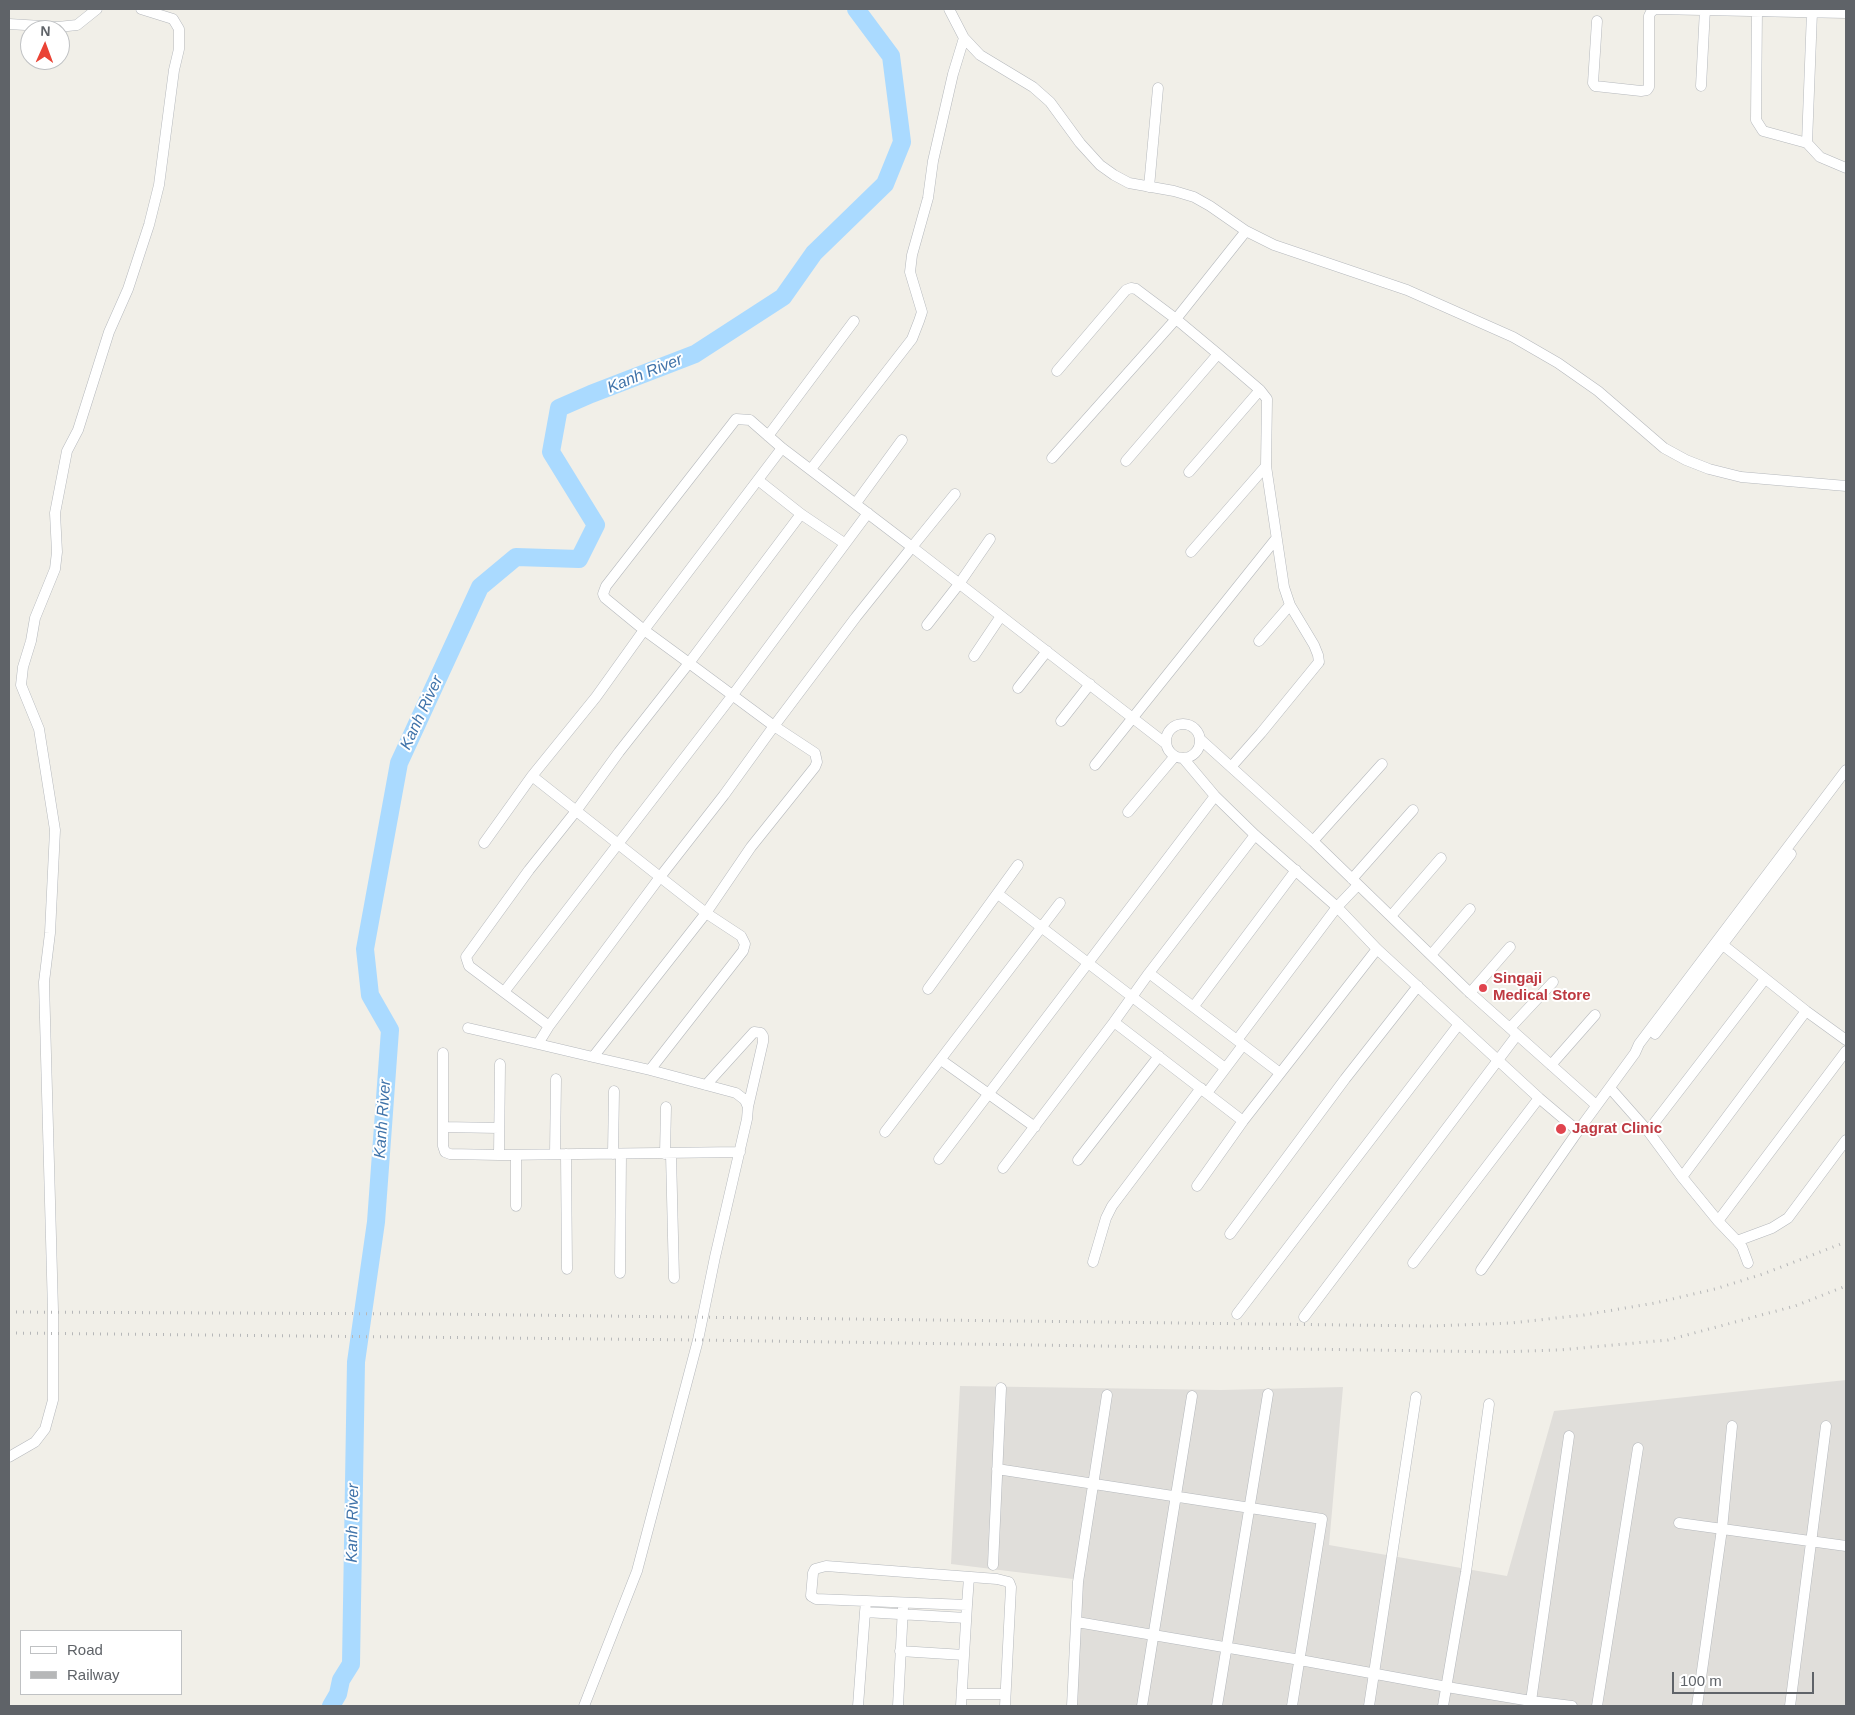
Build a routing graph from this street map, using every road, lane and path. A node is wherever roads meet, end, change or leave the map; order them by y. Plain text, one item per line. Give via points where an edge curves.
1 (97, 9) edge
2 (141, 9) edge
3 (949, 9) edge
4 (1705, 9) edge
5 (1757, 10) edge
6 (1812, 12) junction
7 (1846, 13) edge
8 (1596, 21) dead end
9 (9, 24) edge
10 (964, 38) junction
11 (1701, 86) dead end
12 (1158, 88) dead end
13 (1807, 143) junction
14 (1846, 168) edge
15 (1149, 188) junction
16 (1246, 231) junction
17 (1176, 319) junction
18 (854, 321) dead end
19 (1218, 354) junction
20 (1057, 371) dead end
21 (1260, 390) junction
22 (768, 436) junction
23 (902, 440) dead end
24 (782, 448) junction
25 (1052, 458) dead end
26 (1126, 462) dead end
27 (1266, 466) junction
28 (811, 469) junction
29 (1190, 472) dead end
30 (758, 480) junction
31 (1846, 486) edge
32 (955, 494) dead end
33 (856, 503) junction
34 (868, 513) junction
35 (800, 514) junction
36 (990, 539) dead end
37 (1276, 540) junction
38 (844, 543) junction
39 (912, 547) junction
40 (1191, 552) dead end
41 (959, 584) junction
42 (1290, 605) junction
43 (1001, 616) junction
44 (927, 625) dead end
45 (644, 630) junction
46 (1259, 641) dead end
47 (1047, 651) junction
48 (974, 656) dead end
49 (689, 663) junction
50 (1090, 684) junction
51 (1018, 688) dead end
52 (732, 696) junction
53 (1134, 717) junction
54 (1061, 722) dead end
55 (774, 726) junction
56 (1200, 740) junction
57 (1166, 743) junction
58 (1179, 757) junction
59 (1382, 764) dead end
60 (1096, 765) dead end
61 (1231, 767) junction
62 (1846, 770) edge
63 (532, 776) junction
64 (1846, 780) edge
65 (1215, 796) junction
66 (1413, 810) dead end
67 (576, 811) junction
68 (1128, 812) dead end
69 (1256, 835) junction
70 (1313, 841) junction
71 (618, 842) junction
72 (484, 843) dead end
73 (1441, 858) dead end
74 (1018, 865) dead end
75 (1296, 870) junction
76 (660, 877) junction
77 (1354, 882) junction
78 (998, 894) junction
79 (1060, 903) dead end
80 (1337, 908) junction
81 (1470, 909) dead end
82 (706, 913) junction
83 (1391, 916) junction
84 (1041, 928) junction
85 (1720, 943) junction
86 (1510, 947) dead end
87 (1377, 949) junction
88 (1430, 955) junction
89 (1087, 963) junction
90 (1149, 973) junction
91 (1765, 979) junction
92 (1553, 982) dead end
93 (1418, 986) junction
94 (928, 989) dead end
95 (504, 992) junction
96 (1470, 993) junction
97 (1131, 996) junction
98 (1194, 1006) junction
99 (1806, 1011) junction
100 (1595, 1015) dead end
101 (1114, 1022) junction
102 (1459, 1024) junction
103 (549, 1026) junction
104 (468, 1028) dead end
105 (1514, 1032) junction
106 (1846, 1040) edge
107 (1240, 1042) junction
108 (538, 1044) junction
109 (1846, 1051) edge
110 (443, 1053) dead end
111 (1159, 1056) junction
112 (593, 1057) junction
113 (941, 1060) junction
114 (1498, 1061) junction
115 (500, 1064) dead end
116 (1551, 1065) junction
117 (1225, 1068) junction
118 (650, 1070) junction
119 (1280, 1073) junction
120 (556, 1079) dead end
121 (706, 1085) junction
122 (1610, 1088) junction
123 (1204, 1090) junction
124 (614, 1092) dead end
125 (990, 1094) junction
126 (1539, 1098) junction
127 (1596, 1105) junction
128 (666, 1107) dead end
129 (748, 1107) junction
130 (1243, 1121) junction
131 (1034, 1127) junction
132 (443, 1128) junction
133 (499, 1128) junction
134 (1578, 1130) junction
135 (1648, 1131) junction
136 (885, 1132) dead end
137 (1846, 1140) edge
138 (740, 1152) junction
139 (516, 1154) junction
140 (555, 1154) junction
141 (566, 1154) junction
142 (617, 1154) junction
143 (668, 1154) junction
144 (499, 1155) junction
145 (939, 1159) dead end
146 (1078, 1160) dead end
147 (1003, 1168) dead end
148 (1682, 1177) junction
149 (1197, 1186) dead end
150 (516, 1206) dead end
151 (1718, 1221) junction
152 (1230, 1234) dead end
153 (1737, 1241) junction
154 (1093, 1262) dead end
155 (1413, 1263) dead end
156 (1748, 1263) dead end
157 (567, 1269) dead end
158 (1481, 1270) dead end
159 (620, 1273) dead end
160 (674, 1278) dead end
161 (1237, 1314) dead end
162 (1304, 1317) dead end
163 (1001, 1388) dead end
164 (1268, 1394) dead end
165 (1107, 1395) dead end
166 (1192, 1396) dead end
167 (1416, 1397) dead end
168 (1489, 1404) dead end
169 (1732, 1426) dead end
170 (1826, 1426) dead end
171 (1569, 1436) dead end
172 (1638, 1448) dead end
173 (9, 1457) edge
174 (997, 1469) junction
175 (1094, 1484) junction
176 (1176, 1496) junction
177 (1250, 1508) junction
178 (1679, 1523) dead end
179 (1722, 1529) junction
180 (1812, 1541) junction
181 (1846, 1546) edge
182 (993, 1565) dead end
183 (969, 1577) junction
184 (866, 1601) junction
185 (904, 1602) junction
186 (968, 1606) junction
187 (865, 1612) junction
188 (903, 1614) junction
189 (966, 1618) junction
190 (1077, 1622) junction
191 (1153, 1635) junction
192 (1226, 1647) junction
193 (900, 1651) junction
194 (964, 1655) junction
195 (1300, 1660) junction
196 (1375, 1675) junction
197 (1447, 1687) junction
198 (962, 1694) junction
199 (1005, 1694) junction
200 (1524, 1703) edge
201 (584, 1706) edge
202 (858, 1706) edge
203 (898, 1706) edge
204 (961, 1706) edge
205 (1005, 1706) edge
206 (1072, 1706) edge
207 (1142, 1706) edge
208 (1217, 1706) edge
209 (1292, 1706) edge
210 (1369, 1706) edge
211 (1444, 1706) edge
212 (1572, 1706) edge
213 (1597, 1706) edge
214 (1697, 1706) edge
215 (1790, 1706) edge

1 - 9 street via 77,25
2 - 173 street via 173,19 179,29 179,49 159,185 128,289 109,332 78,430 67,451 55,513 55,569 35,618 21,684 39,728 55,830 44,982 53,1400 45,1429 35,1442
3 - 10 street
4 - 5 street
4 - 8 street via 1655,9 1651,12 1649,88 1641,91 1595,86 1593,83
4 - 11 street
5 - 6 street
5 - 13 street via 1756,120 1762,131
6 - 7 street
6 - 13 street
10 - 15 street via 980,55 1050,102 1100,166 1129,183
10 - 28 street via 952,74 928,198 912,255 910,272 922,312 919,321 912,339
12 - 15 street
13 - 14 street via 1820,157
15 - 16 street via 1194,197
16 - 17 street
16 - 31 street via 1274,244 1407,290 1513,337 1598,391 1664,448 1686,460 1741,477
17 - 19 street
17 - 20 street via 1136,289 1126,290
17 - 25 street
18 - 22 street
19 - 21 street
19 - 26 street
21 - 27 street via 1267,399 1268,408
21 - 29 street
22 - 24 street
22 - 45 street via 750,420 736,418 606,586 605,598
23 - 33 street
24 - 28 street
24 - 30 street
27 - 37 street
27 - 40 street
28 - 33 street
30 - 35 street
30 - 45 street
32 - 39 street
33 - 34 street
34 - 38 street
34 - 39 street
35 - 38 street
35 - 49 street
36 - 41 street
37 - 42 street
37 - 53 street
38 - 52 street
39 - 41 street
39 - 55 street
41 - 43 street
41 - 44 street
42 - 46 street
42 - 61 street via 1314,645 1319,662
43 - 47 street
43 - 48 street
45 - 49 street
45 - 63 street via 596,697
47 - 50 street
47 - 51 street
49 - 52 street
49 - 67 street
50 - 53 street
50 - 54 street
52 - 55 street
52 - 71 street
53 - 57 street
53 - 60 street
55 - 76 street
55 - 82 street via 815,753 815,767 751,847
56 - 57 street via 1195,728 1184,724 1168,731
56 - 58 street via 1192,756
56 - 61 street
57 - 58 street via 1168,750
58 - 65 street
58 - 68 street
59 - 70 street
61 - 70 street
62 - 85 street
63 - 67 street
63 - 72 street
64 - 85 street
65 - 69 street
65 - 89 street
66 - 77 street
67 - 71 street
67 - 95 street via 466,957 469,966
69 - 75 street
69 - 90 street
70 - 77 street
71 - 76 street
71 - 95 street
73 - 83 street
74 - 78 street
75 - 80 street
75 - 98 street
76 - 82 street
76 - 103 street
77 - 80 street
77 - 83 street
78 - 84 street
78 - 94 street
79 - 84 street
80 - 87 street
80 - 107 street
81 - 88 street
82 - 112 street
82 - 118 street via 741,936 745,944 743,952
83 - 88 street
84 - 89 street
84 - 113 street
85 - 91 street
85 - 122 street via 1639,1044
86 - 96 street
87 - 93 street
87 - 119 street
88 - 96 street
89 - 97 street
89 - 125 street
90 - 97 street
90 - 98 street
91 - 99 street
91 - 135 street
92 - 105 street
93 - 102 street
93 - 152 street
95 - 103 street
96 - 105 street
97 - 101 street
97 - 117 street
98 - 107 street
99 - 106 street
99 - 148 street
100 - 116 street
101 - 111 street
101 - 131 street
102 - 114 street
102 - 161 street
103 - 108 street
104 - 108 street
105 - 114 street
105 - 116 street
107 - 117 street
107 - 119 street
108 - 112 street
109 - 151 street
110 - 132 street
111 - 123 street
111 - 146 street
112 - 118 street
113 - 125 street
113 - 136 street
114 - 126 street
114 - 162 street
115 - 133 street
116 - 127 street
117 - 123 street
118 - 121 street
119 - 130 street
120 - 140 street
121 - 129 street via 736,1093
121 - 129 street via 754,1032 760,1033 763,1042
122 - 127 street
122 - 135 street
123 - 130 street
123 - 154 street via 1112,1206
124 - 142 street
125 - 131 street
125 - 145 street
126 - 134 street
126 - 155 street
127 - 134 street
128 - 143 street
129 - 138 street
130 - 149 street
131 - 147 street
132 - 133 street
132 - 144 street via 445,1152
133 - 144 street
134 - 158 street
135 - 148 street
137 - 153 street via 1788,1218 1772,1228
138 - 143 street
138 - 201 street via 698,1340 637,1572
139 - 140 street
139 - 144 street
139 - 150 street
140 - 141 street
141 - 142 street
141 - 157 street
142 - 143 street
142 - 159 street
143 - 160 street
148 - 151 street
151 - 153 street
153 - 156 street
163 - 174 street
164 - 177 street
165 - 175 street
166 - 176 street
167 - 196 street
168 - 197 street
169 - 179 street
170 - 180 street
171 - 200 street
172 - 213 street
174 - 175 street
174 - 182 street
175 - 176 street
175 - 190 street via 1078,1582
176 - 177 street
176 - 191 street
177 - 192 street
177 - 195 street via 1322,1519
178 - 179 street
179 - 180 street
179 - 214 street
180 - 181 street
180 - 215 street
183 - 184 street via 826,1566 813,1572 812,1596 815,1598
183 - 186 street
183 - 199 street via 1005,1580 1011,1587
184 - 185 street
184 - 187 street
185 - 186 street
185 - 188 street
186 - 189 street
187 - 188 street
187 - 202 street
188 - 189 street
188 - 193 street
189 - 194 street
190 - 191 street
190 - 206 street
191 - 192 street
191 - 207 street
192 - 195 street
192 - 208 street
193 - 194 street
193 - 203 street
194 - 198 street
195 - 196 street
195 - 209 street
196 - 197 street
196 - 210 street
197 - 200 street
197 - 211 street
198 - 199 street
198 - 204 street
199 - 205 street
200 - 212 street

